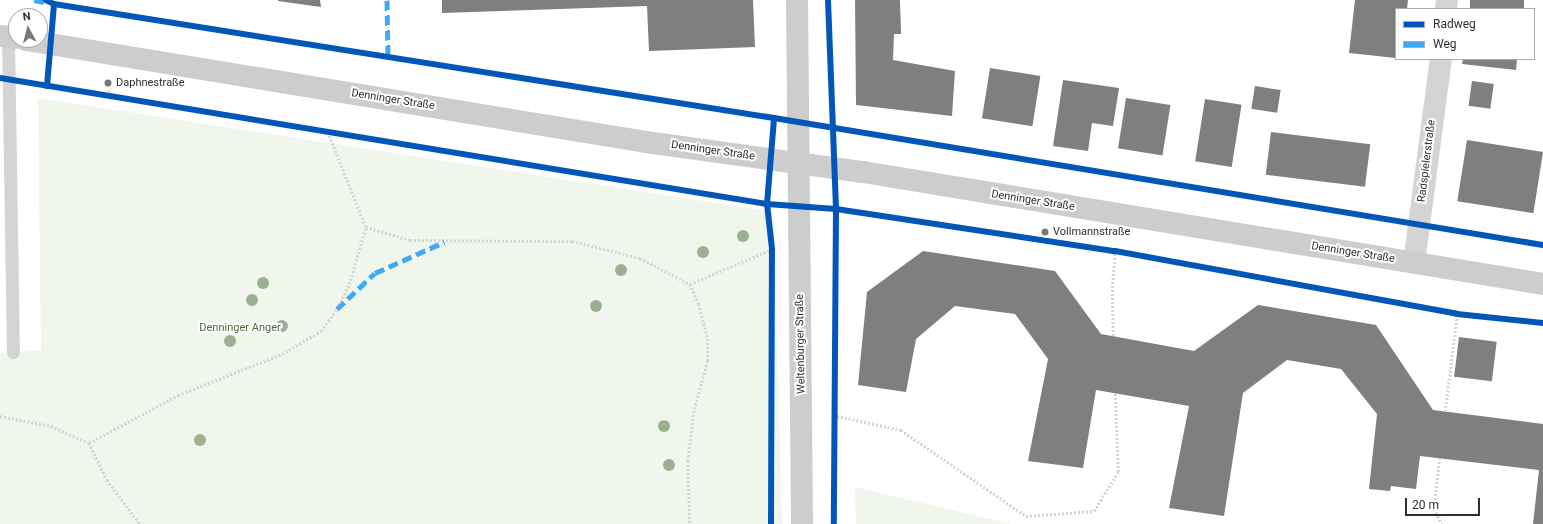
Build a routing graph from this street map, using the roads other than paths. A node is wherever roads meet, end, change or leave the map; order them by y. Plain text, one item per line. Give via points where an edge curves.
1 (797, 0) edge
2 (48, 44) edge
3 (12, 48) edge
4 (1441, 60) edge
5 (800, 163) junction
6 (1414, 263) junction
7 (1543, 284) edge
8 (13, 352) dead end
9 (802, 524) edge

1 - 5 street
2 - 5 street, Denninger Straße via 646,142
3 - 8 lane
4 - 6 street, Radspielerstraße
5 - 6 street, Denninger Straße
5 - 9 street, Weltenburger Straße
6 - 7 street, Denninger Straße

